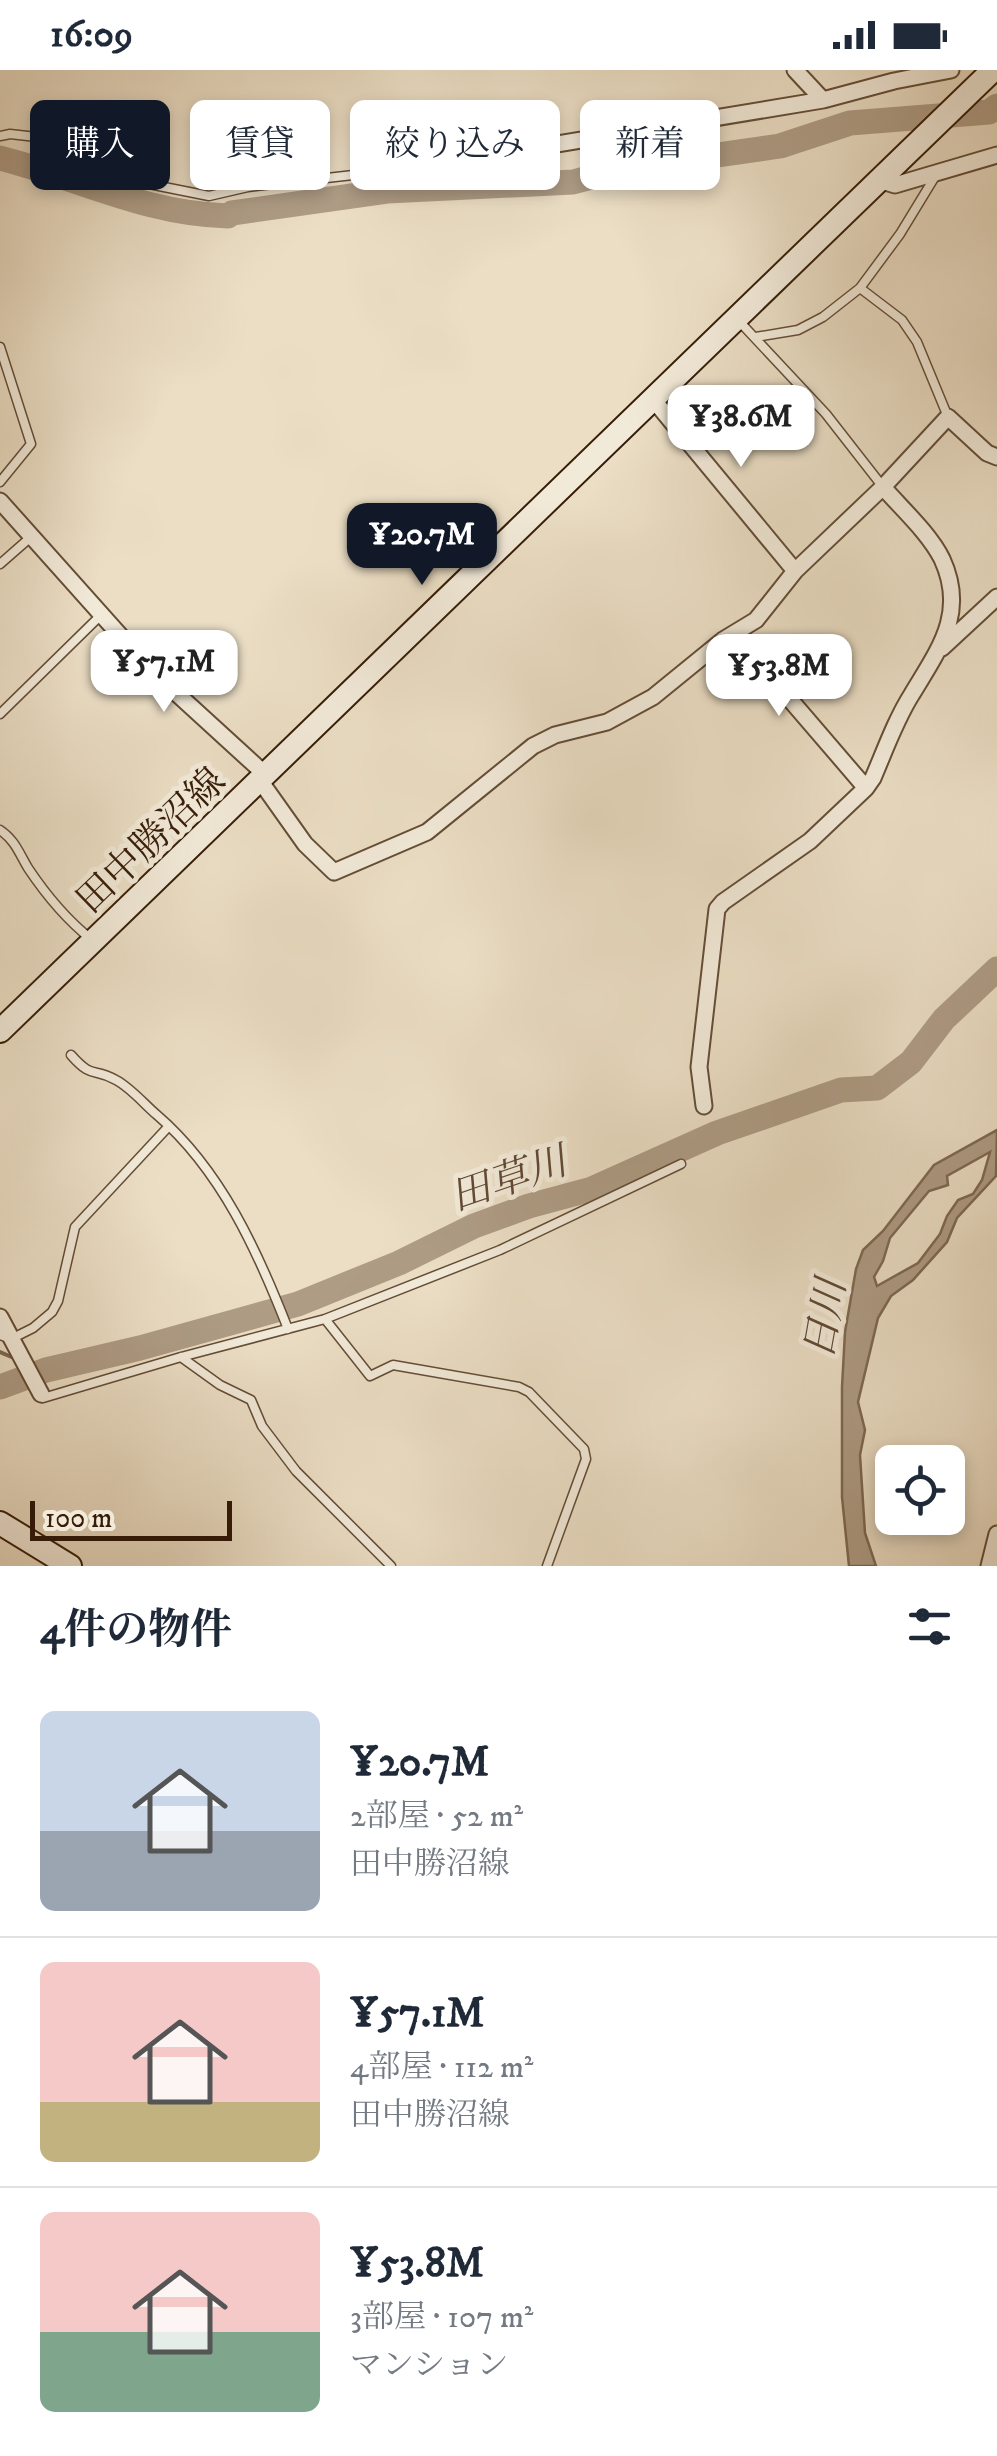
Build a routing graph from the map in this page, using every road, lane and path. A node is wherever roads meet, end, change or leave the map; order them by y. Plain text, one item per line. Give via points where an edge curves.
1 (794, 70) edge
2 (951, 70) edge
3 (992, 70) edge
4 (823, 100) junction
5 (0, 136) edge
6 (560, 144) edge
7 (997, 155) edge
8 (937, 173) junction
9 (350, 176) edge
10 (878, 180) junction
11 (860, 288) junction
12 (735, 317) junction
13 (756, 337) junction
14 (0, 348) edge
15 (652, 398) junction
16 (948, 416) junction
17 (997, 456) edge
18 (0, 482) edge
19 (883, 487) junction
20 (0, 502) edge
21 (32, 536) junction
22 (0, 564) edge
23 (796, 571) junction
24 (997, 596) edge
25 (102, 613) junction
26 (724, 640) junction
27 (942, 648) junction
28 (0, 714) edge
29 (264, 779) junction
30 (866, 788) junction
31 (0, 830) edge
32 (94, 942) junction
33 (0, 1032) edge
34 (71, 1054) dead end
35 (704, 1106) dead end
36 (170, 1126) junction
37 (681, 1164) dead end
38 (0, 1317) edge
39 (325, 1318) junction
40 (286, 1327) junction
41 (9, 1340) edge
42 (181, 1357) junction
43 (41, 1394) joint
44 (0, 1524) edge
45 (997, 1534) edge
46 (70, 1566) edge
47 (391, 1566) edge
48 (547, 1566) edge
49 (989, 1566) edge

1 - 4 street
2 - 4 street
3 - 10 main road, 田中勝沼線
4 - 6 street
5 - 9 lane via 63,140 150,184 208,196
7 - 8 street
8 - 10 street via 895,185
8 - 11 lane
10 - 12 main road, 田中勝沼線
11 - 13 lane via 798,330
11 - 16 lane via 902,320 918,342
12 - 13 lane
12 - 15 main road, 田中勝沼線
13 - 19 lane
14 - 18 lane via 32,444
15 - 23 street
15 - 29 main road, 田中勝沼線
16 - 17 street
16 - 19 street
19 - 23 street
19 - 27 street via 940,555 948,576 952,602
20 - 21 street
21 - 22 lane
21 - 25 street
23 - 26 street via 756,620
24 - 27 street
25 - 28 lane
25 - 29 street
26 - 29 street via 653,697 607,722 533,746 427,832 334,872 305,844
26 - 30 street via 733,664 781,689
27 - 30 street
29 - 32 main road, 田中勝沼線
30 - 35 street via 810,841 717,909 698,1067
31 - 32 lane via 69,922
32 - 33 main road, 田中勝沼線
34 - 36 lane via 85,1071 116,1080
36 - 40 lane via 216,1182 249,1238
36 - 41 lane via 75,1228 52,1312
37 - 39 lane via 500,1250
38 - 41 street
39 - 40 lane
39 - 48 lane via 370,1376 393,1365 519,1387 584,1449
40 - 42 lane
41 - 43 street
42 - 43 lane
42 - 47 lane via 245,1395 296,1471
44 - 46 main road
45 - 49 street

